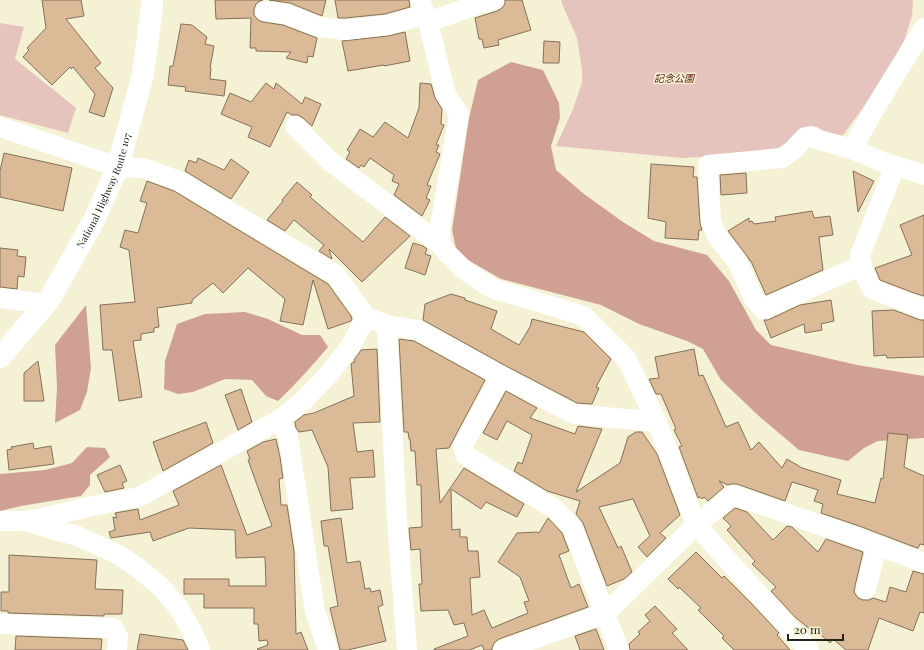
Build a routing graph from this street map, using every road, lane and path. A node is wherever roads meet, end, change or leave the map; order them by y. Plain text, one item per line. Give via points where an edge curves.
1 (152, 0) edge
2 (486, 1) edge
3 (265, 11) dead end
4 (424, 12) edge
5 (924, 28) edge
6 (296, 126) dead end
7 (0, 127) edge
8 (852, 149) junction
9 (118, 166) junction
10 (895, 166) junction
11 (924, 175) edge
12 (441, 245) junction
13 (862, 265) junction
14 (0, 298) edge
15 (46, 304) junction
16 (924, 310) edge
17 (366, 317) junction
18 (387, 325) junction
19 (2, 351) edge
20 (501, 376) junction
21 (279, 420) junction
22 (657, 422) junction
23 (0, 521) edge
24 (24, 521) junction
25 (696, 525) junction
26 (877, 546) junction
27 (924, 563) edge
28 (866, 589) dead end
29 (606, 613) junction
30 (0, 624) edge
31 (117, 650) edge
32 (200, 650) edge
33 (328, 650) edge
34 (407, 650) edge
35 (504, 650) edge
36 (619, 650) edge
37 (809, 650) edge

1 - 9 highway, National Highway Route 107 via 143,74
2 - 4 street
3 - 4 street via 286,14 319,27 345,30 386,25
4 - 12 street via 446,95 459,114 440,227
5 - 8 street
6 - 12 street via 330,161
7 - 9 street
8 - 10 street
8 - 13 street via 811,136 805,137 782,158 708,165 711,222 717,236 738,263 754,299 762,308
9 - 15 highway, National Highway Route 107 via 93,222
9 - 17 street via 144,168 178,181 336,275
10 - 11 street
10 - 13 street via 860,255
12 - 22 street via 462,268 491,288 584,316 626,358
13 - 16 street via 872,289
14 - 15 street
15 - 19 highway, National Highway Route 107
17 - 18 street
17 - 21 street via 350,347 329,374 304,400
18 - 20 street via 418,330
18 - 34 street
20 - 22 street via 574,414
20 - 29 street via 463,445 465,455 555,509 572,527
21 - 24 street via 139,497
21 - 33 street via 288,436 315,612
22 - 25 street
23 - 24 street
24 - 32 street via 75,535 119,555 138,568 160,586 178,606
25 - 26 street via 732,495
25 - 29 street
25 - 37 street
26 - 27 street
26 - 28 street
29 - 35 street
29 - 36 street
30 - 31 street via 113,628 118,636

